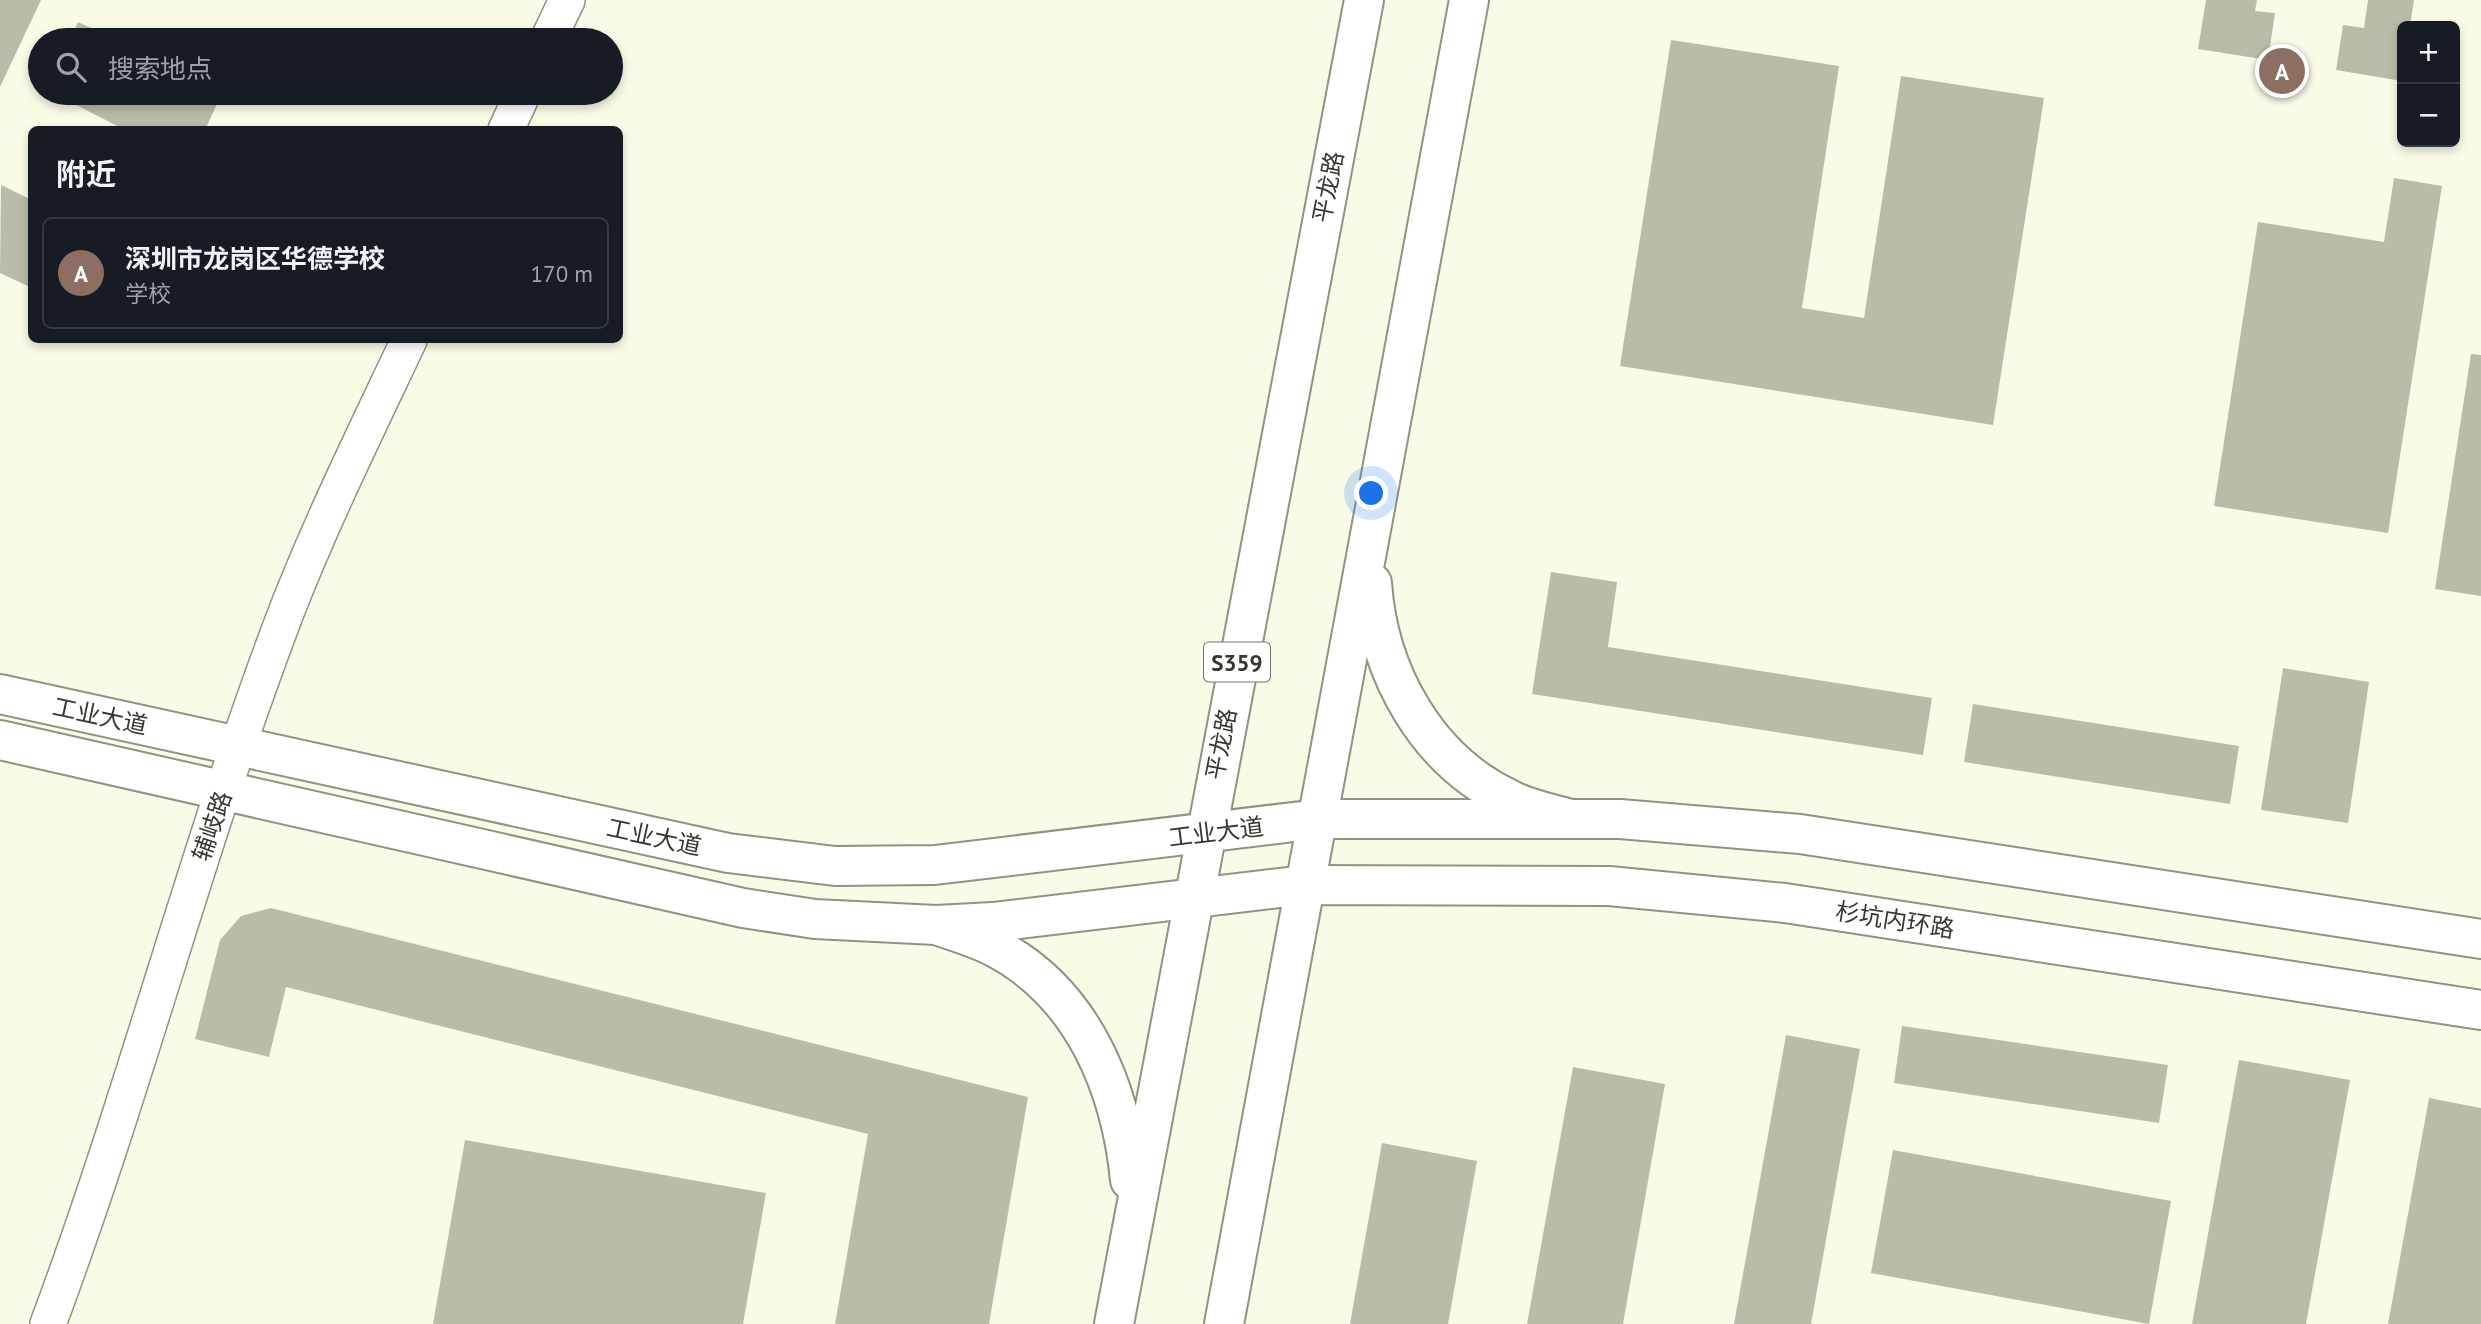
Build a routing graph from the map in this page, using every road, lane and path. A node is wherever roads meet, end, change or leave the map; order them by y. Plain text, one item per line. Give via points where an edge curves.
1 (567, 0) edge
2 (1364, 0) edge
3 (1469, 0) edge
4 (554, 28) edge
5 (517, 105) edge
6 (508, 126) edge
7 (408, 343) edge
8 (1369, 542) junction
9 (0, 694) edge
10 (0, 740) edge
11 (240, 746) junction
12 (224, 790) junction
13 (1570, 818) junction
14 (1318, 819) junction
15 (1205, 834) junction
16 (1305, 885) junction
17 (1194, 896) junction
18 (936, 925) junction
19 (2481, 939) edge
20 (2481, 1010) edge
21 (1129, 1240) junction
22 (48, 1324) edge
23 (1114, 1324) edge
24 (1224, 1324) edge

1 - 4 street
2 - 15 street, 平龙路 / S359
3 - 8 street
5 - 6 street
7 - 11 street, 辅岐路 via 287,611
8 - 13 street via 1374,617 1395,680 1424,731 1462,772 1510,800
8 - 14 street
9 - 11 street, 工业大道
10 - 12 street, 工业大道
11 - 12 street, 辅岐路
11 - 15 street, 工业大道 via 729,853 835,866 935,866
12 - 18 street, 工业大道 via 743,908 815,919
12 - 22 street, 辅岐路
13 - 14 street
13 - 19 street via 1800,834
14 - 15 street, 工业大道
14 - 16 street
15 - 17 street, 平龙路 / S359
16 - 17 street, 工业大道
16 - 20 street, 杉坑内环路 via 1609,887 1785,903
16 - 24 street
17 - 18 street, 工业大道
17 - 21 street, 平龙路 / S359
18 - 21 street via 996,948 1035,975 1065,1005 1092,1045 1111,1086 1126,1137
21 - 23 street, 平龙路 / S359

